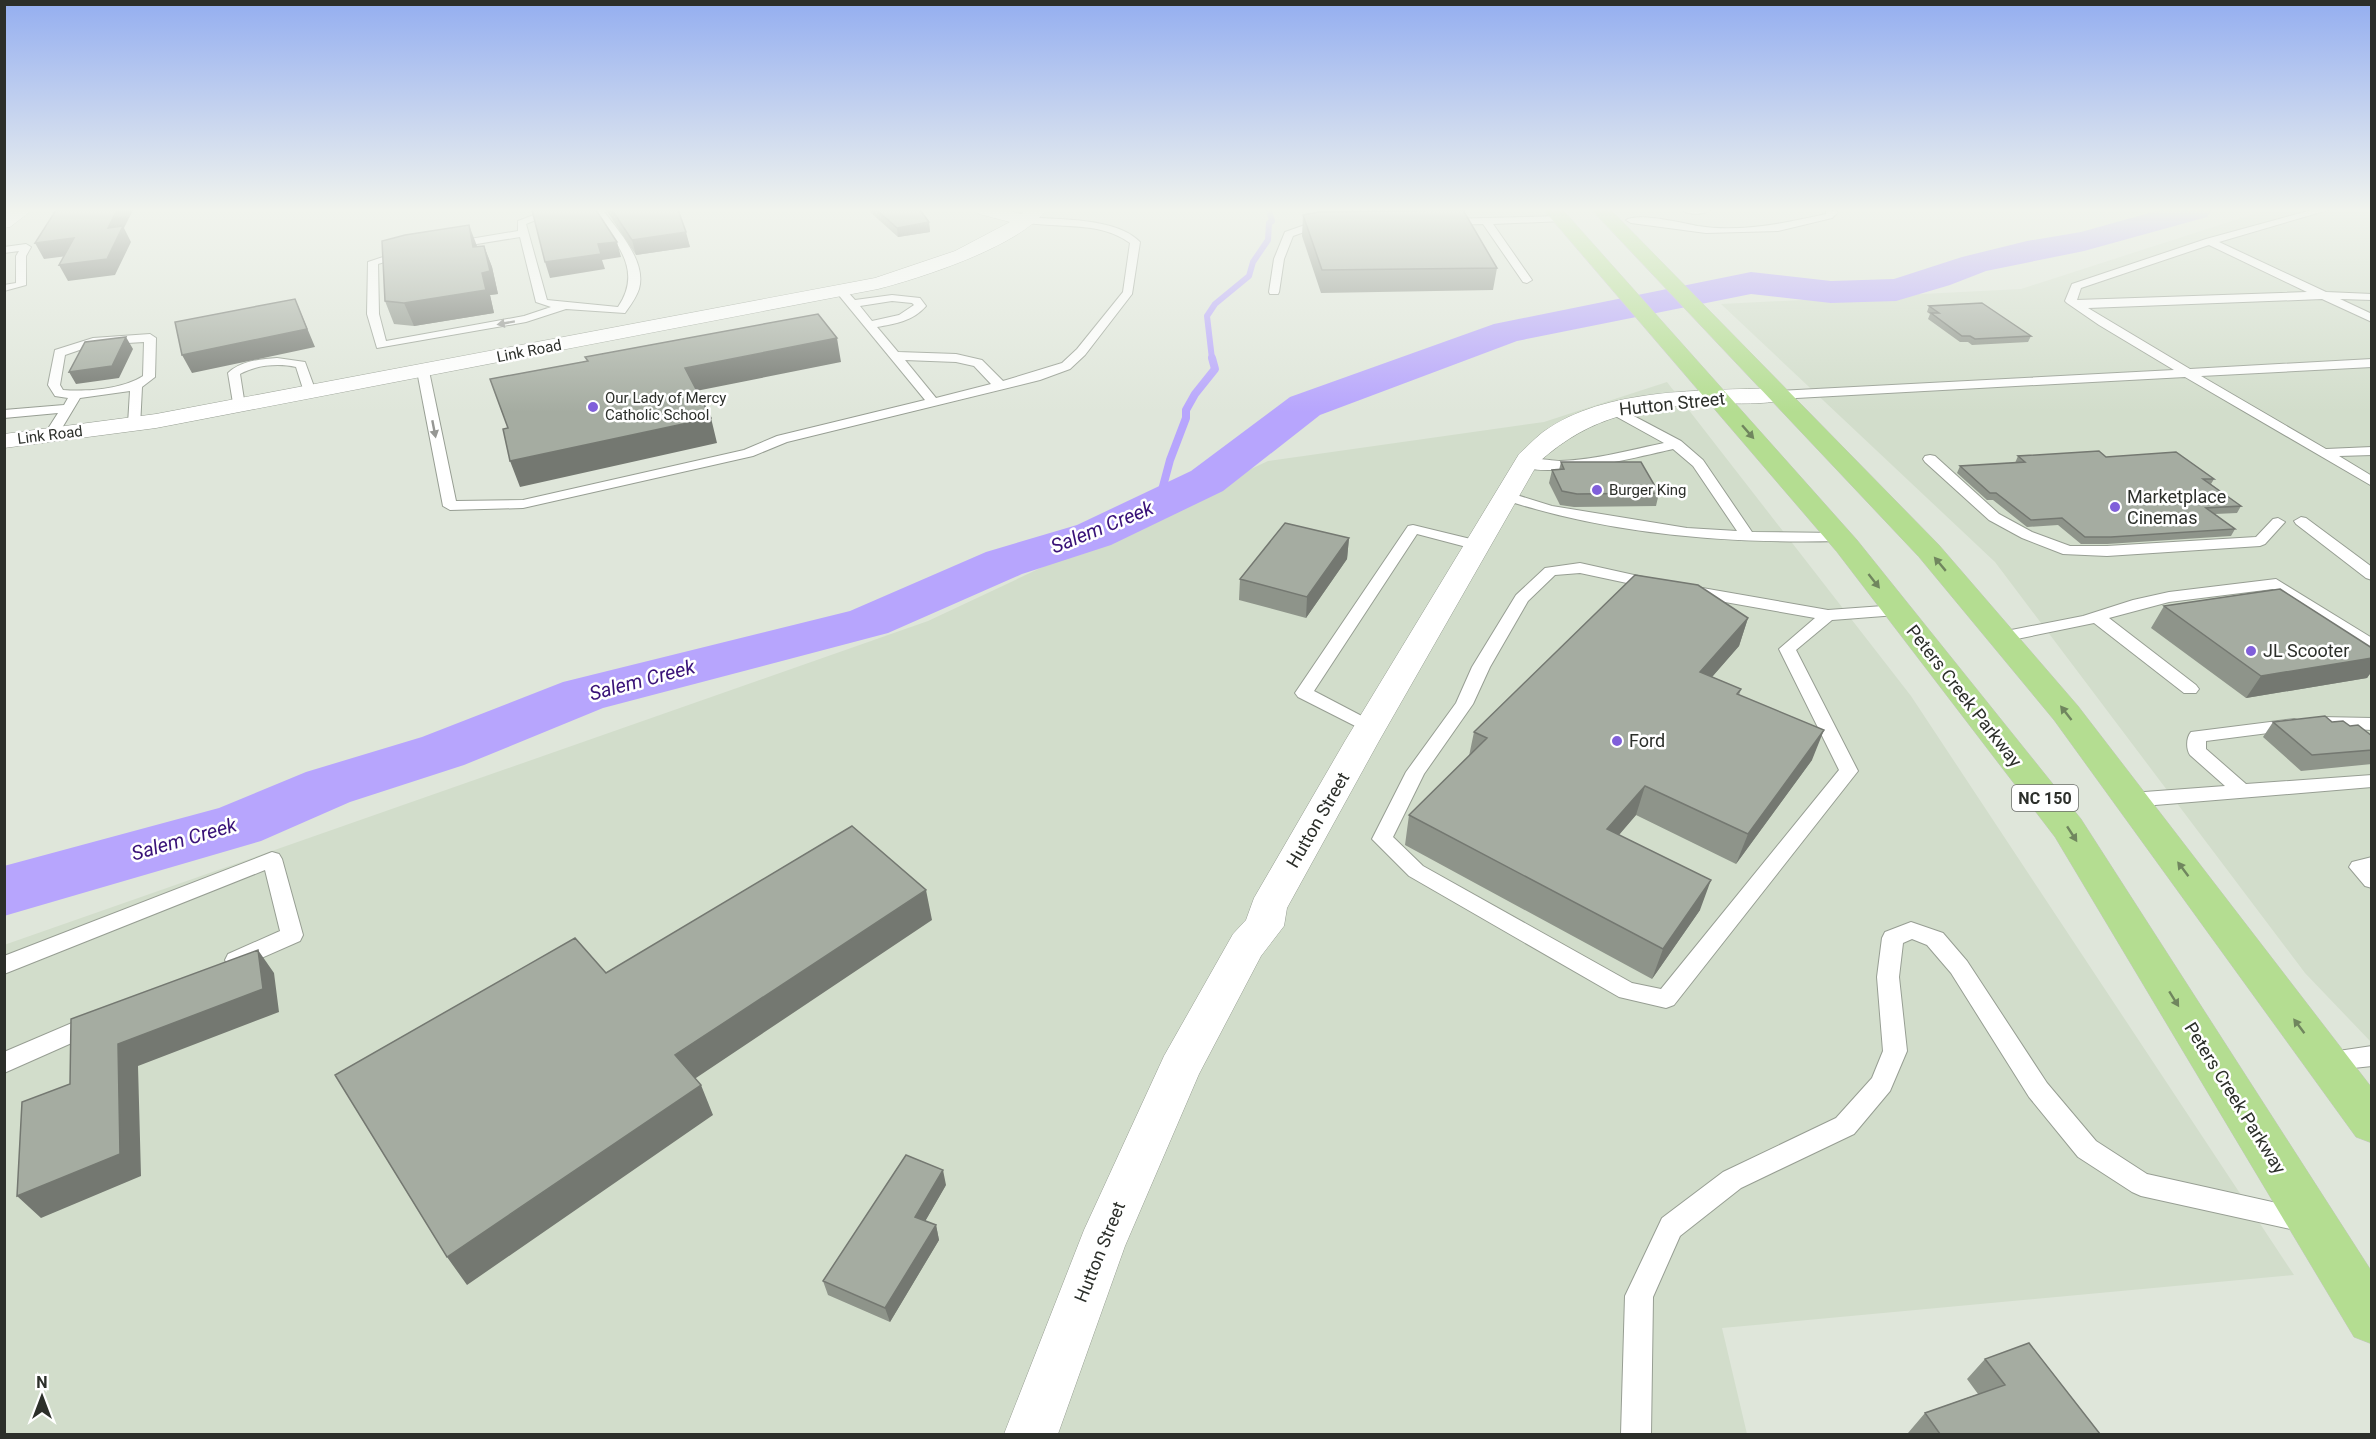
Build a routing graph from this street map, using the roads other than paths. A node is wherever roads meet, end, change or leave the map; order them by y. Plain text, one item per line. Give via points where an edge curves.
1 (21, 277) edge
2 (373, 277) edge
3 (536, 277) edge
4 (635, 277) edge
5 (897, 277) edge
6 (1130, 277) edge
7 (1276, 277) edge
8 (1525, 277) edge
9 (1612, 277) edge
10 (1665, 277) edge
11 (2102, 277) edge
12 (2284, 277) edge
13 (1527, 280) dead end
14 (4, 288) edge
15 (1274, 292) dead end
16 (2323, 296) junction
17 (2372, 297) edge
18 (849, 300) junction
19 (2076, 305) junction
20 (562, 307) junction
21 (621, 310) junction
22 (2372, 319) edge
23 (870, 325) junction
24 (630, 332) junction
25 (896, 356) junction
26 (2372, 363) edge
27 (423, 371) junction
28 (2186, 373) junction
29 (136, 386) junction
30 (1000, 386) junction
31 (310, 392) junction
32 (76, 395) junction
33 (1776, 395) junction
34 (1718, 398) junction
35 (933, 402) junction
36 (239, 406) junction
37 (68, 408) junction
38 (1613, 409) junction
39 (4, 414) edge
40 (135, 424) junction
41 (51, 435) junction
42 (4, 441) edge
43 (1676, 444) junction
44 (2372, 451) edge
45 (2323, 453) junction
46 (1930, 459) dead end
47 (1526, 463) junction
48 (2372, 483) edge
49 (1507, 496) junction
50 (2301, 521) dead end
51 (2278, 522) dead end
52 (1748, 536) junction
53 (1839, 537) junction
54 (1478, 545) junction
55 (2372, 575) edge
56 (1897, 610) junction
57 (1828, 615) junction
58 (2097, 617) junction
59 (2002, 636) junction
60 (2372, 646) edge
61 (2190, 689) dead end
62 (2372, 724) edge
63 (1371, 728) junction
64 (2372, 781) edge
65 (2242, 791) junction
66 (2131, 800) junction
67 (2372, 864) edge
68 (2372, 881) edge
69 (4, 965) edge
70 (218, 968) edge
71 (111, 1016) edge
72 (2372, 1056) edge
73 (2325, 1061) junction
74 (4, 1063) edge
75 (2372, 1123) edge
76 (2312, 1222) junction
77 (2372, 1319) edge
78 (1031, 1434) edge
79 (1636, 1434) edge

1 - 14 lane via 21,285
20 -> 2 lane via 526,319 381,345 373,314
3 - 20 lane via 542,302
4 - 21 lane via 631,296
5 - 18 street, Link Road
6 - 30 lane via 1128,292 1066,366
7 - 15 lane
8 - 13 lane
9 - 34 main road, Peters Creek Parkway / NC 150
10 - 33 main road
11 - 19 lane via 2076,286 2071,301
12 - 16 lane
16 - 17 lane
16 - 19 lane
16 - 22 lane
18 - 23 lane
18 - 23 lane via 904,298 916,300 920,306 904,317
18 - 24 street, Link Road
19 - 28 lane
20 - 21 lane
21 - 24 lane
23 - 25 lane
24 - 27 street, Link Road
25 - 30 lane via 956,358 978,363
25 - 35 lane
26 - 28 lane
27 - 31 street, Link Road
27 -> 35 lane via 450,506 523,504 748,453 782,439
28 - 33 lane
28 - 45 lane
29 - 32 lane
29 - 32 lane via 149,377 150,338 93,342 59,353 54,385 59,393
29 - 40 lane
30 - 35 lane
31 - 36 street, Link Road
31 - 36 lane via 301,364 291,361 247,367 234,373
32 - 37 lane
33 - 34 street, Hutton Street
59 -> 33 main road via 1929,551
34 - 38 street, Hutton Street
34 -> 53 main road, Peters Creek Parkway / NC 150
36 - 40 street, Link Road
37 - 39 lane
37 - 41 lane
38 - 43 lane
38 - 47 street, Hutton Street via 1552,438
40 - 41 street, Link Road
41 - 42 street, Link Road
43 - 47 lane via 1576,464
43 - 52 lane via 1698,463
44 - 45 lane
45 - 48 lane
46 - 51 lane via 1994,517 2068,551 2260,541
47 - 49 street, Hutton Street
49 - 52 lane via 1561,512 1687,532
49 - 54 street, Hutton Street
50 - 55 lane
52 - 53 lane
53 -> 56 main road, Peters Creek Parkway / NC 150
54 - 63 street, Hutton Street
54 - 63 lane via 1413,529 1304,693
56 - 57 lane
56 -> 76 main road, Peters Creek Parkway / NC 150 via 2068,828
57 - 57 lane via 1580,568 1550,571 1522,598 1480,667 1464,704 1415,772 1382,839 1416,871 1627,991 1666,999 1849,771 1787,649
58 - 59 lane
58 - 60 lane via 2169,597 2276,584
58 - 61 lane
66 -> 59 main road
62 - 65 lane via 2325,722 2197,736 2198,751
63 - 78 street, Hutton Street via 1268,908 1264,926 1247,945 1179,1070 1101,1246
64 - 65 lane
65 - 66 lane
73 -> 66 main road
67 - 68 lane via 2359,867
69 - 70 lane via 272,859 292,935
71 - 74 lane
72 - 73 lane
73 - 75 main road
76 - 77 main road, Peters Creek Parkway / NC 150
76 - 79 lane via 2141,1184 2086,1149 2038,1090 1959,967 1935,939 1911,930 1893,938 1888,977 1895,1051 1882,1084 1845,1126 1732,1180 1671,1227 1639,1296

